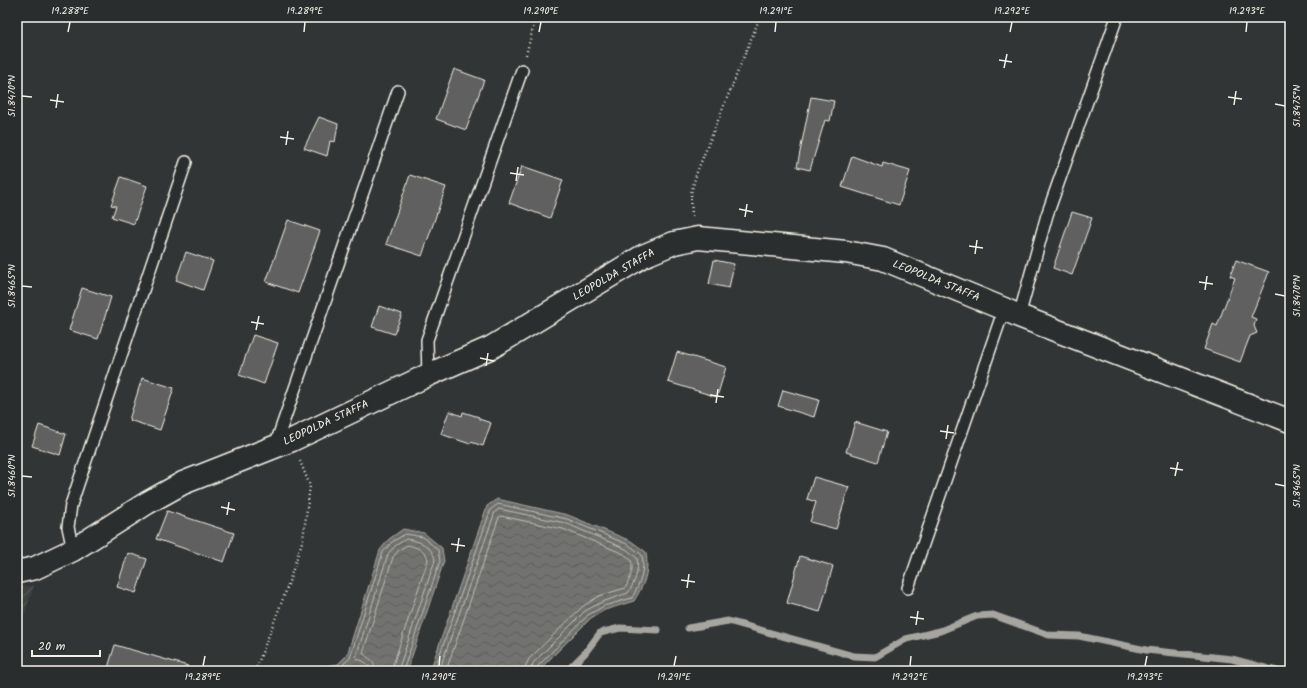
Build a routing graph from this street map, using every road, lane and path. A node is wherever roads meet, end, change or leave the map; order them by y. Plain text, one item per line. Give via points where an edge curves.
1 (536, 17) edge
2 (760, 17) edge
3 (1117, 17) edge
4 (522, 70) joint
5 (398, 91) dead end
6 (186, 162) dead end
7 (698, 238) junction
8 (1012, 312) junction
9 (428, 375) junction
10 (1290, 421) edge
11 (283, 443) junction
12 (73, 550) junction
13 (17, 572) edge
14 (908, 588) dead end
15 (255, 671) edge

1 - 4 path
2 - 7 path via 691,192 691,213
3 - 8 lane
4 - 9 lane via 427,340
5 - 11 lane
6 - 12 lane via 70,505 68,527
7 - 8 street, LEOPOLDA STAFFA via 846,252 883,259
7 - 9 street, LEOPOLDA STAFFA via 674,243 644,256 492,347
8 - 10 street, LEOPOLDA STAFFA
8 - 14 lane
9 - 11 street, LEOPOLDA STAFFA
11 - 12 street, LEOPOLDA STAFFA via 183,484 147,503
11 - 15 path via 310,486 303,539
12 - 13 street, LEOPOLDA STAFFA via 35,568

